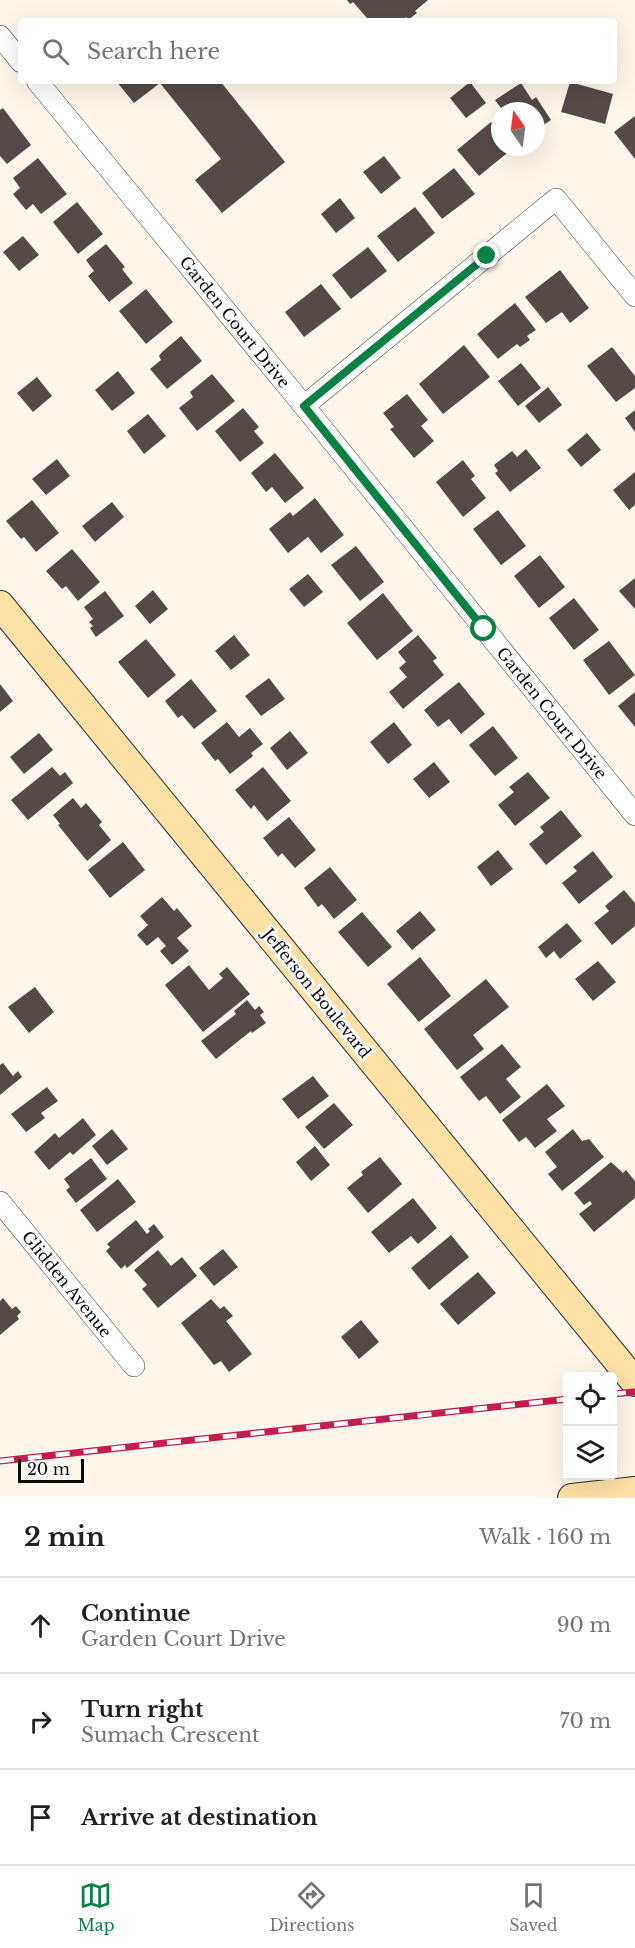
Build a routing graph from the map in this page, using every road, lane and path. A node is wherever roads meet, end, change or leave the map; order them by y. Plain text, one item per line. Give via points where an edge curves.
1 (0, 36) edge
2 (18, 58) edge
3 (39, 84) edge
4 (635, 296) edge
5 (304, 406) junction
6 (0, 604) edge
7 (635, 815) edge
8 (0, 1202) edge
9 (134, 1366) dead end
10 (635, 1382) edge
11 (635, 1491) edge
12 (572, 1498) edge

1 - 2 street
3 - 5 street, Garden Court Drive
4 - 5 street via 556,199
5 - 7 street, Garden Court Drive
6 - 10 street, Jefferson Boulevard
8 - 9 street, Glidden Avenue
11 - 12 street

